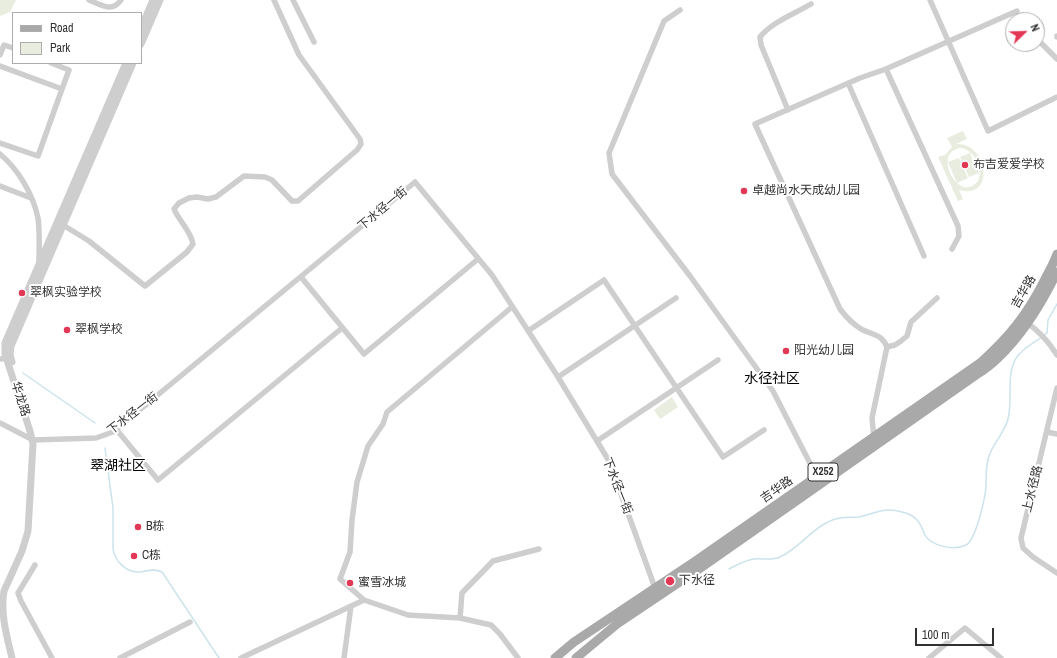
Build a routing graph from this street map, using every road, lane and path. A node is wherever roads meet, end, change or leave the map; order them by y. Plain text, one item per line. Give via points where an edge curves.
1 (90, 0) edge
2 (121, 0) edge
3 (153, 0) edge
4 (160, 0) edge
5 (274, 0) edge
6 (293, 0) edge
7 (930, 0) edge
8 (811, 4) dead end
9 (680, 10) dead end
10 (1017, 11) dead end
11 (142, 26) edge
12 (142, 42) edge
13 (314, 42) dead end
14 (948, 42) junction
15 (1045, 47) edge
16 (12, 48) edge
17 (0, 55) edge
18 (1057, 59) edge
19 (54, 64) edge
20 (126, 64) edge
21 (133, 64) edge
22 (0, 66) edge
23 (886, 69) junction
24 (848, 83) junction
25 (62, 89) junction
26 (1057, 96) edge
27 (788, 110) junction
28 (0, 142) edge
29 (0, 154) edge
30 (0, 186) edge
31 (31, 198) junction
32 (62, 225) junction
33 (952, 249) dead end
34 (1057, 254) edge
35 (924, 256) dead end
36 (478, 259) junction
37 (39, 263) junction
38 (1057, 272) edge
39 (300, 277) junction
40 (40, 278) junction
41 (676, 298) dead end
42 (937, 298) dead end
43 (512, 307) junction
44 (1028, 323) junction
45 (635, 326) junction
46 (342, 328) junction
47 (528, 331) junction
48 (1057, 343) edge
49 (1051, 346) junction
50 (887, 347) junction
51 (1057, 355) edge
52 (6, 359) edge
53 (718, 360) dead end
54 (558, 377) junction
55 (677, 388) junction
56 (1057, 388) edge
57 (0, 423) edge
58 (116, 429) junction
59 (764, 430) dead end
60 (1047, 432) junction
61 (1057, 434) edge
62 (35, 440) junction
63 (597, 441) junction
64 (874, 442) junction
65 (817, 477) junction
66 (539, 550) dead end
67 (35, 565) dead end
68 (1057, 573) edge
69 (655, 588) junction
70 (364, 600) junction
71 (351, 606) junction
72 (460, 618) junction
73 (190, 622) dead end
74 (12, 658) edge
75 (16, 658) edge
76 (52, 658) edge
77 (120, 658) edge
78 (241, 658) edge
79 (344, 658) edge
80 (518, 658) edge
81 (555, 658) edge
82 (576, 658) edge
83 (929, 658) edge
84 (1001, 658) edge

1 - 2 street via 109,8
3 - 11 street
4 - 12 street
5 - 32 street via 299,55 360,138 361,144 357,150 298,201 292,201 272,180 244,176 216,197 189,198 179,202 174,209 192,237 193,244 188,252 145,286 89,241
6 - 13 street
7 - 14 street
8 - 27 street via 773,26 760,37
9 - 65 street via 664,22 609,153 612,174 773,391
10 - 14 street
14 - 23 street
14 - 26 street via 988,131
15 - 18 street
16 - 17 street via 4,45
19 - 25 street via 69,70
20 - 37 street, 华龙路
21 - 32 street, 华龙路
22 - 25 street
23 - 24 street
23 - 33 street via 958,226 959,236
24 - 27 street
24 - 35 street
25 - 28 street via 38,156
27 - 50 street via 755,124 840,309 862,330 882,338
29 - 31 street via 15,170
30 - 31 street
31 - 37 street via 38,218
32 - 40 street, 华龙路
34 - 44 main road, 吉华路 / X252 via 1036,298
36 - 39 street, 下水径一街 via 415,182
36 - 43 street, 下水径一街 via 492,275
36 - 46 street via 364,354
37 - 40 street
37 - 52 street, 华龙路 via 5,343
38 - 44 main road, 吉华路 / X252
39 - 46 street
39 - 58 street, 下水径一街
40 - 52 street, 华龙路
41 - 45 street
42 - 50 street via 911,322 907,336 895,345
43 - 47 street, 下水径一街
43 - 70 street via 387,412 384,424 368,446 358,482 350,552 340,579
44 - 49 street
44 - 64 main road, 吉华路 / X252 via 980,363
45 - 47 street via 604,280
45 - 54 street
45 - 55 street
46 - 58 street via 158,480
47 - 54 street, 下水径一街
48 - 49 street
49 - 51 street
50 - 64 street via 872,418
52 - 62 street, 华龙路
53 - 55 street
54 - 63 street, 下水径一街
55 - 59 street via 723,457
55 - 63 street
56 - 60 street, 上水径路
57 - 62 street, 下水径一街
58 - 62 street, 下水径一街 via 96,438
60 - 61 street
60 - 68 street, 上水径路 via 1021,538 1023,548
62 - 74 street, 华龙路 via 28,531 2,598 4,624
62 - 75 street, 华龙路 via 38,450 31,533 26,553 7,599 7,614
63 - 69 street, 下水径一街 via 609,461
64 - 65 main road, 吉华路 / X252
64 - 82 main road, 吉华路 / X252 via 702,567 617,624
65 - 69 main road, 吉华路 / X252
66 - 72 street via 493,561 462,593
67 - 76 street via 18,593
69 - 81 main road, 吉华路 / X252 via 574,642
70 - 71 street
70 - 72 street via 408,614
71 - 78 street
71 - 79 street
72 - 80 street via 491,625
73 - 77 street
83 - 84 street via 965,628

